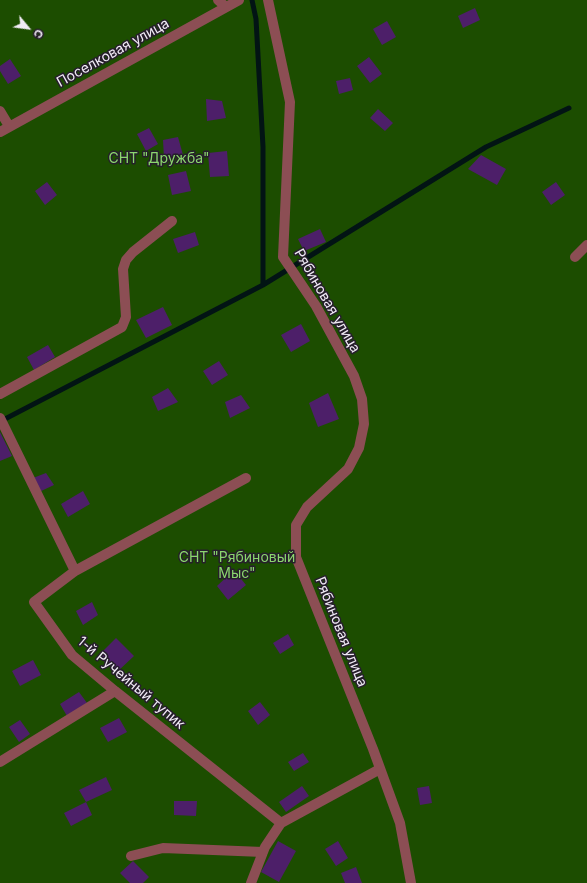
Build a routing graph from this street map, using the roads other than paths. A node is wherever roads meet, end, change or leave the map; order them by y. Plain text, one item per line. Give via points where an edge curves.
1 (218, 0) edge
2 (239, 0) edge
3 (268, 0) edge
4 (226, 7) junction
5 (0, 111) edge
6 (9, 126) junction
7 (0, 132) edge
8 (172, 221) dead end
9 (587, 245) edge
10 (575, 257) dead end
11 (0, 394) edge
12 (0, 418) edge
13 (246, 478) dead end
14 (75, 571) junction
15 (115, 691) junction
16 (0, 762) edge
17 (380, 769) junction
18 (281, 823) junction
19 (263, 852) junction
20 (131, 856) dead end
21 (251, 883) edge
22 (411, 883) edge

1 - 4 street
2 - 4 street, Поселковая улица
3 - 17 street, Рябиновая улица via 290,102 283,257 316,306 354,376 362,399 364,424 359,448 348,469 307,507 296,525 296,557
4 - 6 street, Поселковая улица
5 - 6 street
6 - 7 street, Поселковая улица
8 - 11 street via 126,260 123,269 126,317 122,327
9 - 10 street
12 - 14 street
13 - 14 street
14 - 15 street, 1-й Ручейный тупик via 34,602 72,655
15 - 16 street
15 - 18 street, 1-й Ручейный тупик
17 - 18 street
17 - 22 street, Рябиновая улица via 400,823
18 - 19 street
19 - 20 street via 163,848
19 - 21 street

